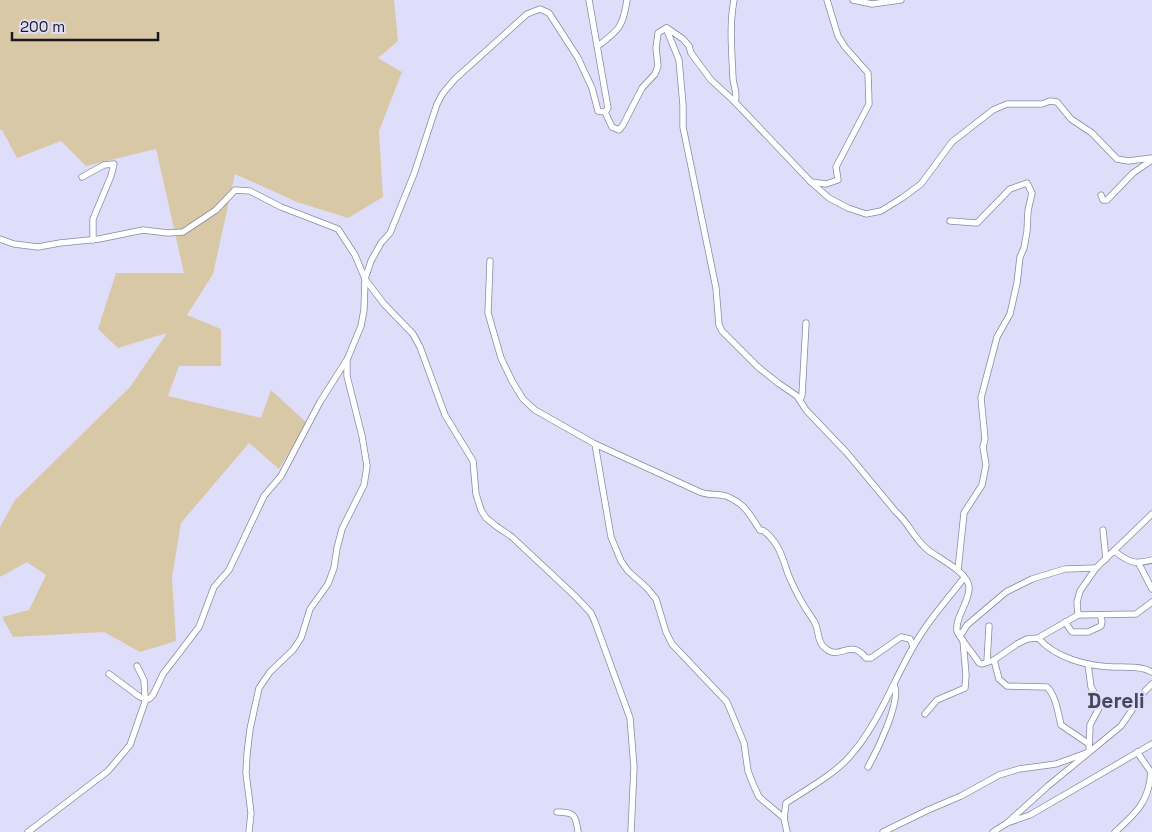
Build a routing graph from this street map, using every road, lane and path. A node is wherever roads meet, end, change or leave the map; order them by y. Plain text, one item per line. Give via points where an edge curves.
1 (589, 0) edge
2 (627, 0) edge
3 (734, 0) edge
4 (827, 0) edge
5 (853, 0) edge
6 (901, 0) edge
7 (666, 28) junction
8 (598, 46) junction
9 (735, 102) junction
10 (605, 112) junction
11 (1152, 159) edge
12 (82, 177) dead end
13 (811, 182) junction
14 (1101, 194) dead end
15 (950, 221) dead end
16 (0, 239) edge
17 (93, 240) junction
18 (490, 261) dead end
19 (365, 280) junction
20 (806, 323) dead end
21 (347, 360) junction
22 (800, 400) junction
23 (595, 444) junction
24 (1152, 514) edge
25 (1103, 530) dead end
26 (1114, 551) junction
27 (1106, 559) junction
28 (1152, 560) edge
29 (1139, 564) junction
30 (1096, 568) junction
31 (958, 570) junction
32 (964, 578) junction
33 (1152, 589) edge
34 (1152, 602) edge
35 (1078, 615) junction
36 (1100, 615) junction
37 (1065, 622) junction
38 (989, 626) dead end
39 (961, 638) junction
40 (1038, 638) junction
41 (913, 646) junction
42 (990, 661) junction
43 (1088, 664) junction
44 (137, 666) dead end
45 (1152, 672) edge
46 (109, 674) dead end
47 (1152, 684) edge
48 (894, 685) junction
49 (146, 699) junction
50 (925, 714) dead end
51 (1089, 744) junction
52 (1152, 744) edge
53 (1089, 752) junction
54 (1137, 752) junction
55 (868, 767) dead end
56 (557, 812) dead end
57 (784, 818) junction
58 (1007, 824) junction
59 (28, 832) edge
60 (249, 832) edge
61 (578, 832) edge
62 (631, 832) edge
63 (787, 832) edge
64 (883, 832) edge
65 (993, 832) edge
66 (1115, 832) edge

1 - 8 street
2 - 8 street via 622,24 616,33
3 - 9 street via 731,30
4 - 13 street via 838,36 868,73 869,104 836,166 838,180 826,184
5 - 6 street via 872,4
7 - 9 street via 683,38 711,80
7 - 10 street via 658,33 656,74 642,88 619,130 612,127
7 - 22 street via 679,60 683,127 716,288 719,325 758,367
8 - 10 street via 608,108
9 - 13 street
10 - 19 street via 598,111 592,88 550,13 540,9 526,14 443,93 393,227 375,253
11 - 13 street via 1118,159 1092,133 1071,119 1057,102 1050,101 1007,104 993,110 952,142 921,184 881,211 866,214 848,208 829,198
11 - 14 street via 1107,200 1103,200
12 - 17 street via 114,164 93,219
15 - 31 street via 977,223 1010,190 1027,183 1032,193 1010,314 997,337 981,398 985,439 982,447 986,465 982,485 964,513
16 - 17 street via 38,247
17 - 19 street via 143,230 183,232 216,210 235,190 243,189 338,229 355,255
18 - 23 street via 488,314 501,358 512,381 523,399 535,410
19 - 21 street via 361,326
19 - 62 street via 413,334 420,347 445,415 472,461 476,494 486,518 512,537 575,596 595,622 630,718 634,767
20 - 22 street
21 - 49 street via 320,402 281,476 264,496 229,570 214,587 199,627 163,674 153,695
21 - 60 street via 347,376 367,466 364,485 342,529 328,584 310,609 293,650 259,688 246,754 251,813
22 - 31 street via 923,545
23 - 41 street via 708,496 726,496 752,514 758,528 777,546 798,594 816,624 823,647 838,653 854,648 866,658 871,658 901,637 910,639
23 - 57 street via 611,538 621,561 656,599 672,644 728,702 744,743 753,784 760,797
24 - 26 street
25 - 27 street
26 - 27 street
26 - 29 street
27 - 30 street
28 - 29 street
29 - 33 street
30 - 35 street via 1080,591
30 - 39 street via 1065,569 1006,592 967,625
31 - 32 street
32 - 39 street via 969,587 958,622 957,632
32 - 41 street
34 - 36 street via 1136,614
35 - 36 street
35 - 37 street
36 - 37 street via 1101,626 1088,632 1072,632
37 - 40 street
38 - 42 street
39 - 42 street via 979,662
39 - 50 street via 965,688 937,700
40 - 42 street via 1017,644
40 - 43 street via 1053,652
41 - 48 street
42 - 51 street via 998,679 1007,686 1047,687 1051,690 1061,725
43 - 45 street
43 - 51 street via 1091,687 1099,708 1090,725
44 - 49 street via 144,680
46 - 49 street
47 - 53 street via 1121,726
48 - 55 street via 894,706 883,740
48 - 57 street via 864,739 850,757 786,803
49 - 59 street via 130,744 108,771
51 - 53 street
52 - 54 street
53 - 58 street
53 - 64 street via 1056,764 999,775
54 - 58 street via 1030,815
54 - 66 street via 1151,772 1148,790 1134,815
56 - 61 street via 574,816
57 - 63 street
58 - 65 street

